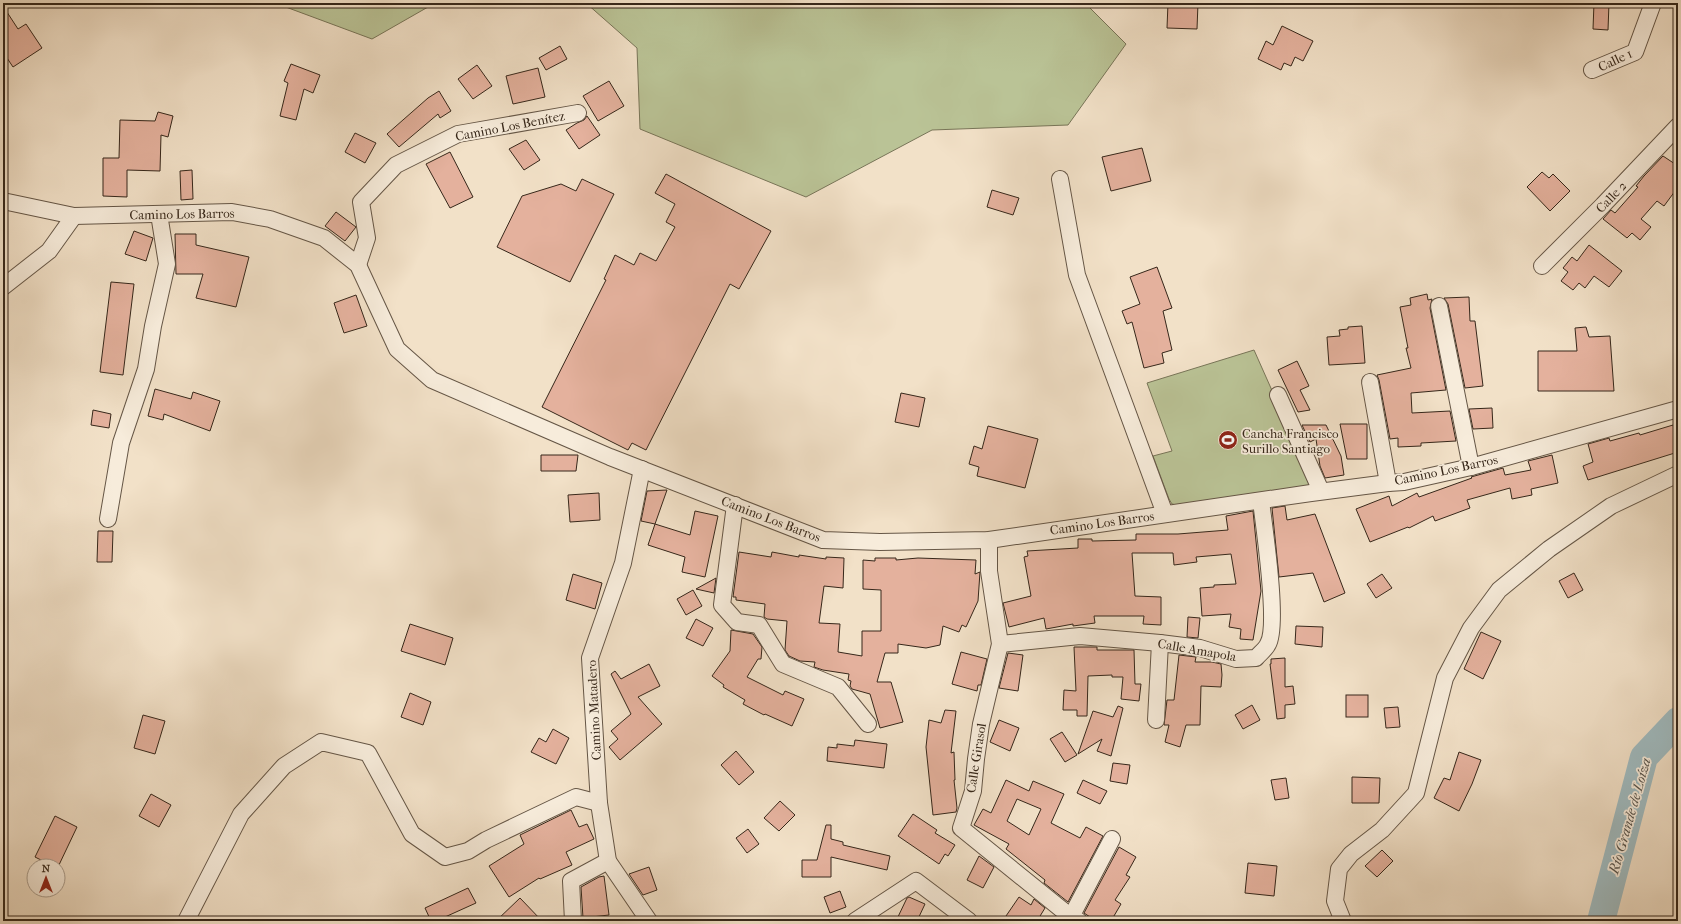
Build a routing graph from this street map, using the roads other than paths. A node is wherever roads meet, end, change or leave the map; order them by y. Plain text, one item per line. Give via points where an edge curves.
1 (1653, 3) edge
2 (1592, 70) dead end
3 (578, 113) dead end
4 (1678, 126) edge
5 (1060, 179) dead end
6 (3, 201) edge
7 (159, 214) junction
8 (74, 216) junction
9 (358, 265) junction
10 (1542, 266) dead end
11 (3, 287) edge
12 (1439, 306) dead end
13 (1370, 382) dead end
14 (1278, 395) dead end
15 (1678, 409) edge
16 (1471, 467) junction
17 (642, 469) junction
18 (1678, 474) edge
19 (1388, 483) junction
20 (1320, 491) junction
21 (1260, 501) junction
22 (735, 505) junction
23 (1165, 514) junction
24 (108, 520) dead end
25 (989, 540) junction
26 (1160, 643) junction
27 (1000, 644) junction
28 (1156, 720) dead end
29 (868, 724) dead end
30 (599, 803) junction
31 (1112, 839) dead end
32 (608, 860) junction
33 (1075, 919) edge
34 (186, 921) edge
35 (572, 921) edge
36 (649, 921) edge
37 (855, 921) edge
38 (969, 921) edge
39 (1343, 921) edge

1 - 2 street, Calle 1 via 1635,52
3 - 9 street, Camino Los Benítez via 458,134 396,165 361,202 367,238
4 - 10 street, Calle 2
5 - 23 street via 1077,276
6 - 8 street, Camino Los Barros
7 - 8 street, Camino Los Barros
7 - 9 street, Camino Los Barros via 232,212 270,218 324,238
7 - 24 street via 167,264 146,369 121,443
8 - 11 street via 49,252
9 - 17 street, Camino Los Barros via 397,349 432,380
12 - 16 street
13 - 19 street
14 - 20 street
15 - 16 street, Camino Los Barros
16 - 19 street, Camino Los Barros via 1404,482
17 - 22 street, Camino Los Barros
17 - 30 street, Camino Matadero via 623,563 590,658
18 - 39 street via 1611,506 1549,549 1499,590 1471,628 1445,678 1416,793 1382,830 1352,854 1339,870 1335,901
19 - 20 street, Camino Los Barros
20 - 21 street, Camino Los Barros
21 - 23 street, Camino Los Barros
21 - 26 street, Calle Amapola via 1266,536 1273,626 1269,644 1256,658 1236,659 1200,648
22 - 25 street, Camino Los Barros via 823,540
22 - 29 street via 722,605 737,622 759,625 783,664 838,686
23 - 25 street, Camino Los Barros
25 - 27 street, Calle Girasol via 989,571
26 - 27 street, Calle Amapola via 1080,636
26 - 28 street
27 - 33 street, Calle Girasol via 981,724 973,790 961,828
30 - 32 street, Camino Matadero
30 - 34 street via 576,797 468,851 444,858 412,834 368,753 321,742 284,766 241,814
31 - 33 street
32 - 35 street via 571,881
32 - 36 street, Camino Matadero
37 - 38 street via 916,882

